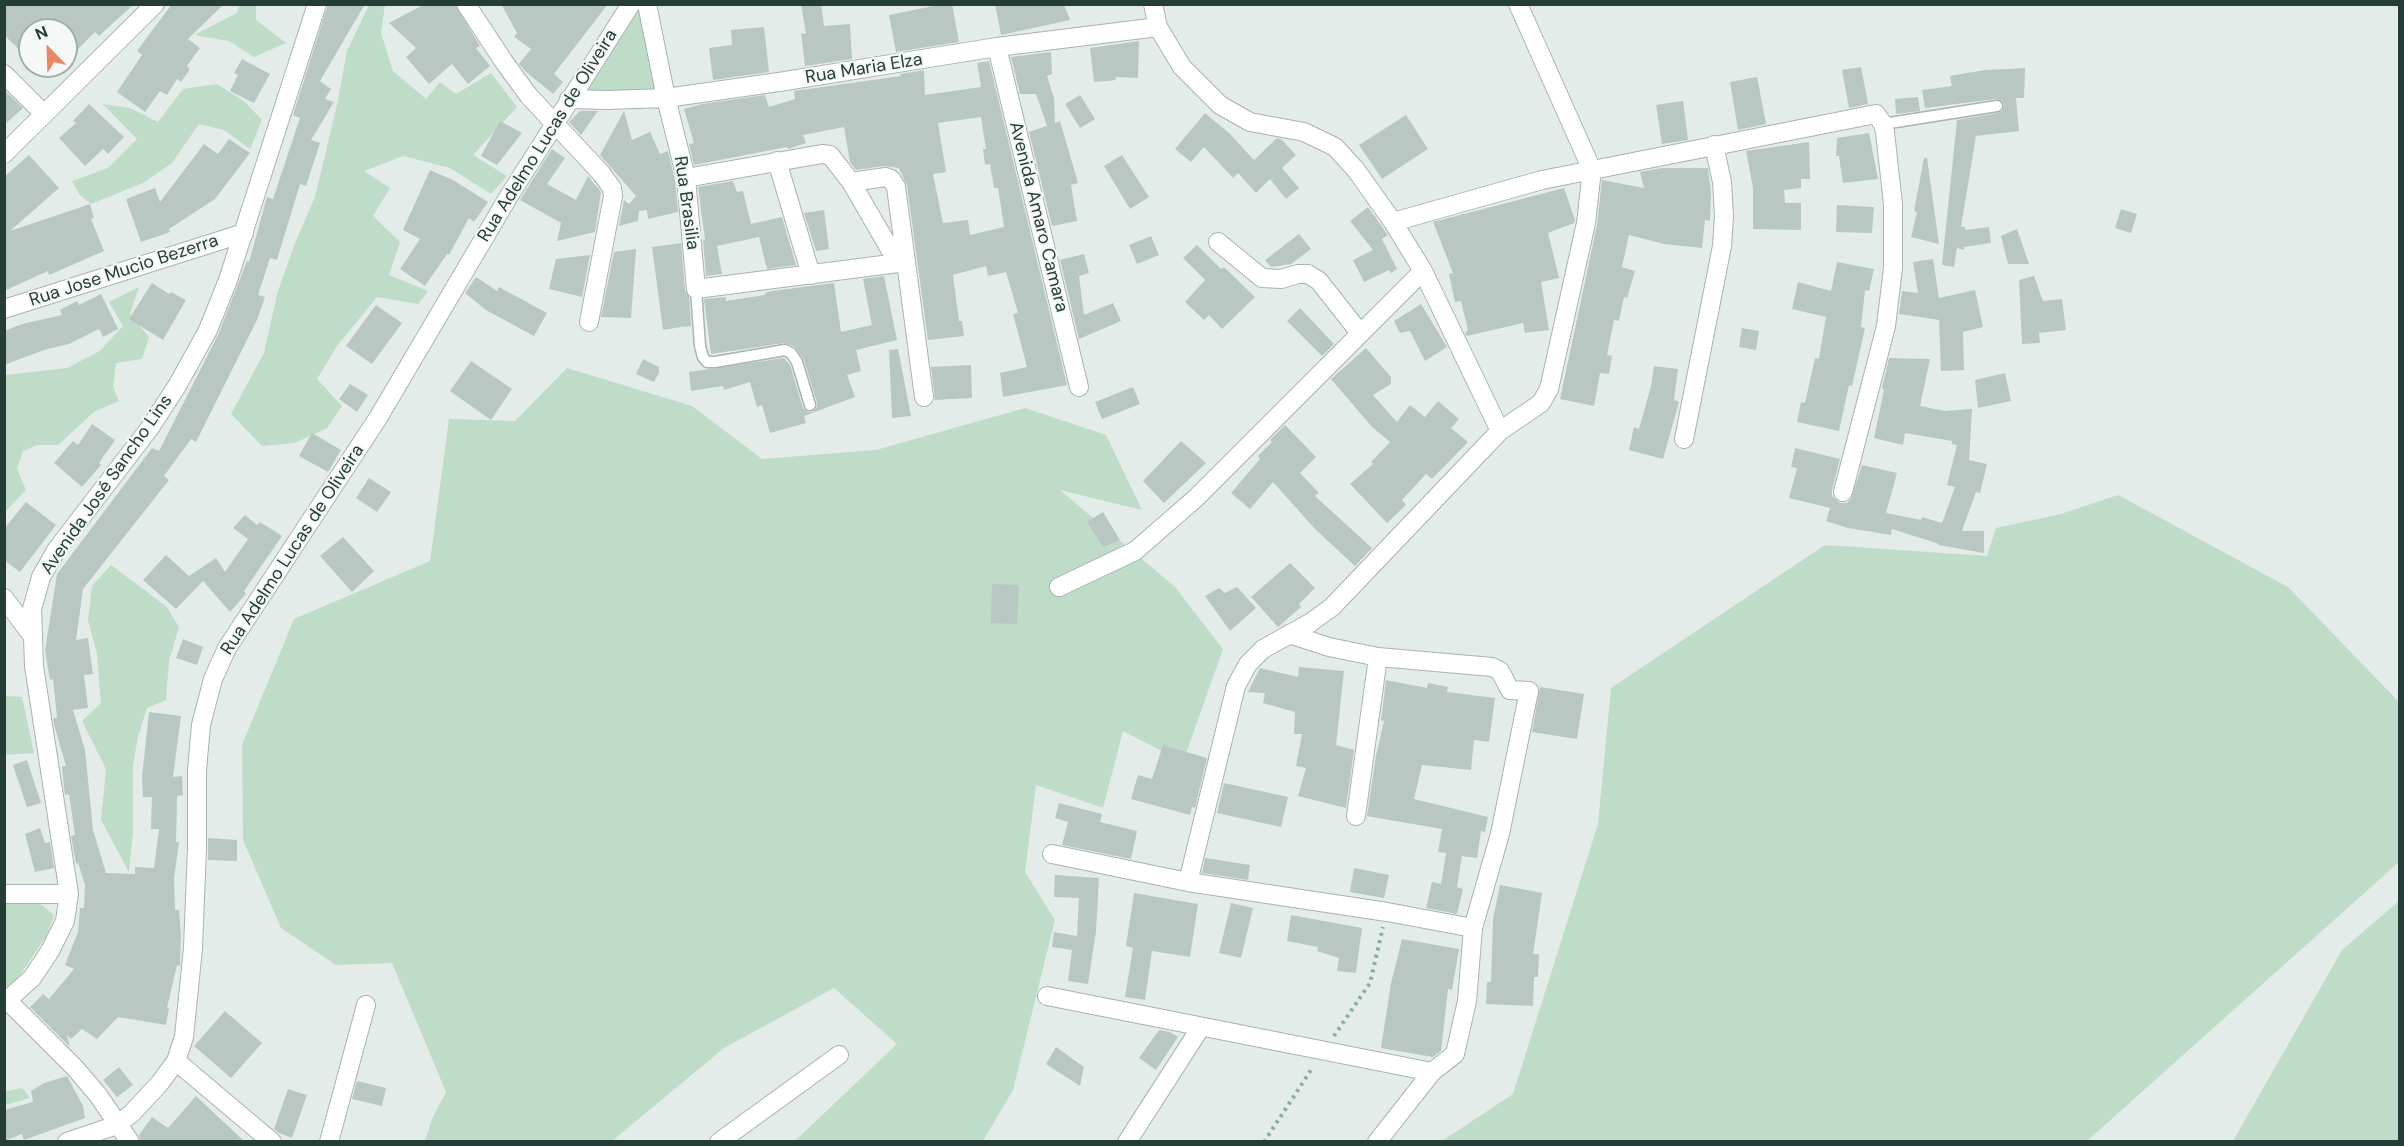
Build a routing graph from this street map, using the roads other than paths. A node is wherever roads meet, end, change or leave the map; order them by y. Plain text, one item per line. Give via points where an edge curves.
1 (155, 4) edge
2 (317, 4) edge
3 (466, 4) edge
4 (631, 4) edge
5 (647, 4) edge
6 (1153, 4) edge
7 (1518, 4) edge
8 (1158, 27) junction
9 (997, 47) junction
10 (4, 74) edge
11 (666, 98) junction
12 (569, 99) junction
13 (1997, 106) dead end
14 (44, 114) junction
15 (555, 122) junction
16 (1883, 124) junction
17 (1714, 145) junction
18 (4, 154) edge
19 (777, 161) junction
20 (1592, 170) junction
21 (686, 178) junction
22 (851, 182) junction
23 (1393, 222) junction
24 (244, 233) junction
25 (1218, 242) dead end
26 (902, 263) junction
27 (1423, 271) junction
28 (811, 275) junction
29 (696, 289) junction
30 (4, 309) edge
31 (589, 322) dead end
32 (1360, 333) junction
33 (1079, 387) dead end
34 (924, 397) dead end
35 (810, 405) dead end
36 (1500, 431) junction
37 (1684, 439) dead end
38 (1843, 492) dead end
39 (1059, 586) dead end
40 (4, 598) edge
41 (31, 634) junction
42 (1289, 634) junction
43 (1378, 657) junction
44 (1356, 816) dead end
45 (1052, 854) dead end
46 (1188, 882) junction
47 (4, 894) edge
48 (69, 894) junction
49 (1473, 928) junction
50 (1047, 996) dead end
51 (6, 1002) edge
52 (366, 1005) dead end
53 (1201, 1027) junction
54 (839, 1055) dead end
55 (176, 1061) junction
56 (1432, 1072) junction
57 (117, 1125) junction
58 (67, 1142) edge
59 (130, 1142) edge
60 (272, 1142) edge
61 (329, 1142) edge
62 (719, 1142) edge
63 (1127, 1142) edge
64 (1377, 1142) edge

1 - 14 street
2 - 24 street, Avenida José Sancho Lins
3 - 15 street via 529,96
4 - 12 street, Rua Adelmo Lucas de Oliveira
5 - 11 street, Rua Brasilia
6 - 8 street
7 - 20 street
8 - 9 street, Rua Maria Elza
8 - 23 street via 1182,67 1220,105 1250,122 1304,132 1335,147
9 - 11 street, Rua Maria Elza
9 - 33 street, Avenida Amaro Camara
10 - 14 street
11 - 12 street, Rua Maria Elza
11 - 21 street, Rua Brasilia
12 - 15 street, Rua Adelmo Lucas de Oliveira
13 - 16 lane
14 - 18 street
15 - 31 street via 612,188
15 - 55 street, Rua Adelmo Lucas de Oliveira via 378,418 227,648 213,679 201,725 193,948 184,1037
16 - 17 street via 1876,114 1870,114
16 - 38 street via 1893,204 1893,268 1886,326
17 - 20 street
17 - 37 street via 1723,193 1722,246
19 - 21 street
19 - 22 street via 830,155
19 - 28 street
20 - 23 street
20 - 36 street via 1586,223 1549,389 1541,403
21 - 29 street, Rua Brasilia
22 - 26 street
22 - 26 street via 886,177 894,182
23 - 27 street
24 - 30 street, Rua Jose Mucio Bezerra
24 - 41 street, Avenida José Sancho Lins via 208,330 177,386 57,549 41,577 32,609
25 - 32 street via 1262,278 1308,274 1319,281
26 - 28 street
26 - 34 street
27 - 32 street
27 - 36 street
28 - 29 street
29 - 35 lane via 700,346 707,362 785,350 797,362
32 - 39 street via 1196,498 1135,551
36 - 42 street via 1332,607
40 - 41 street
41 - 48 street, Avenida José Sancho Lins
42 - 43 street
42 - 46 street via 1263,649 1248,664 1236,686
43 - 44 street
43 - 49 street via 1492,667 1500,671 1510,690 1529,691 1502,824
45 - 46 street
46 - 49 street
47 - 48 street
48 - 51 street, Avenida José Sancho Lins via 65,921 50,951 32,978
49 - 56 street via 1467,1001 1455,1054
50 - 53 street
51 - 57 street via 75,1068
52 - 61 street
53 - 56 street
53 - 63 street
54 - 62 street
55 - 57 street, Rua Adelmo Lucas de Oliveira via 160,1083
55 - 60 street
56 - 64 street
57 - 58 street, Rua Adelmo Lucas de Oliveira
57 - 59 street

